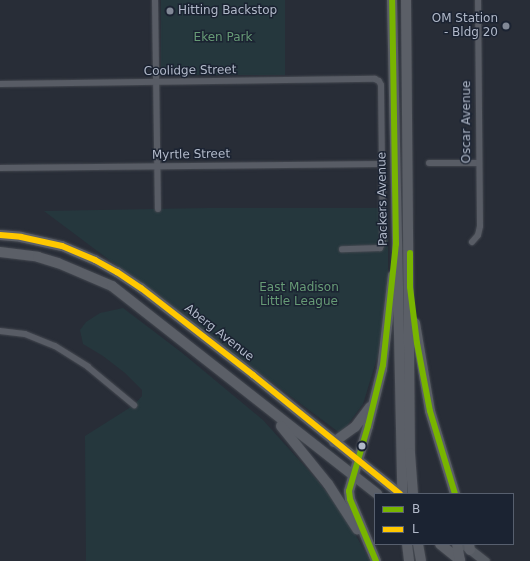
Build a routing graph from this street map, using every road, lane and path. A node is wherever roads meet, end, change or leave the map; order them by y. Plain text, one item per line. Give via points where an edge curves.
1 (155, 0) edge
2 (392, 0) edge
3 (406, 0) edge
4 (478, 0) edge
5 (156, 82) junction
6 (0, 84) edge
7 (428, 163) dead end
8 (478, 163) junction
9 (382, 164) junction
10 (158, 166) junction
11 (0, 168) edge
12 (158, 209) dead end
13 (0, 234) edge
14 (472, 242) dead end
15 (396, 244) junction
16 (342, 249) dead end
17 (0, 252) edge
18 (410, 287) junction
19 (0, 331) edge
20 (375, 396) junction
21 (134, 405) dead end
22 (270, 412) junction
23 (334, 442) junction
24 (358, 461) junction
25 (354, 476) junction
26 (412, 491) edge
27 (376, 493) edge
28 (400, 493) edge
29 (401, 493) edge
30 (455, 493) edge
31 (407, 545) edge
32 (418, 545) edge
33 (441, 545) edge
34 (457, 545) edge
35 (468, 546) edge
36 (375, 561) edge
37 (409, 561) edge
38 (421, 561) edge
39 (461, 561) edge
40 (485, 561) edge

1 - 5 street
2 - 15 main road, Packers Avenue
3 - 18 main road
4 - 8 street, Oscar Avenue
5 - 6 street, Coolidge Street
5 - 9 street, Coolidge Street via 375,79 381,85
5 - 10 street
7 - 8 street
8 - 14 street, Oscar Avenue via 480,226 478,235
9 - 10 street, Myrtle Street
9 - 16 street via 381,247
10 - 11 street, Myrtle Street
10 - 12 street
13 - 23 main road, Aberg Avenue via 21,236 62,246 117,272 141,288
15 - 20 main road via 384,362
15 - 29 main road, Packers Avenue
17 - 22 main road via 38,257 58,263 112,286
18 - 26 main road
18 - 30 main road via 417,343 430,411
19 - 21 street via 25,334 55,346 88,367
20 - 23 main road via 359,423
20 - 24 main road
22 - 25 main road
22 - 36 main road via 328,484
23 - 24 main road, Aberg Avenue
24 - 25 main road
24 - 28 main road, Aberg Avenue
25 - 27 main road
25 - 36 main road via 349,489 350,499
31 - 37 main road
32 - 38 main road
33 - 39 main road
34 - 39 main road
35 - 40 street

